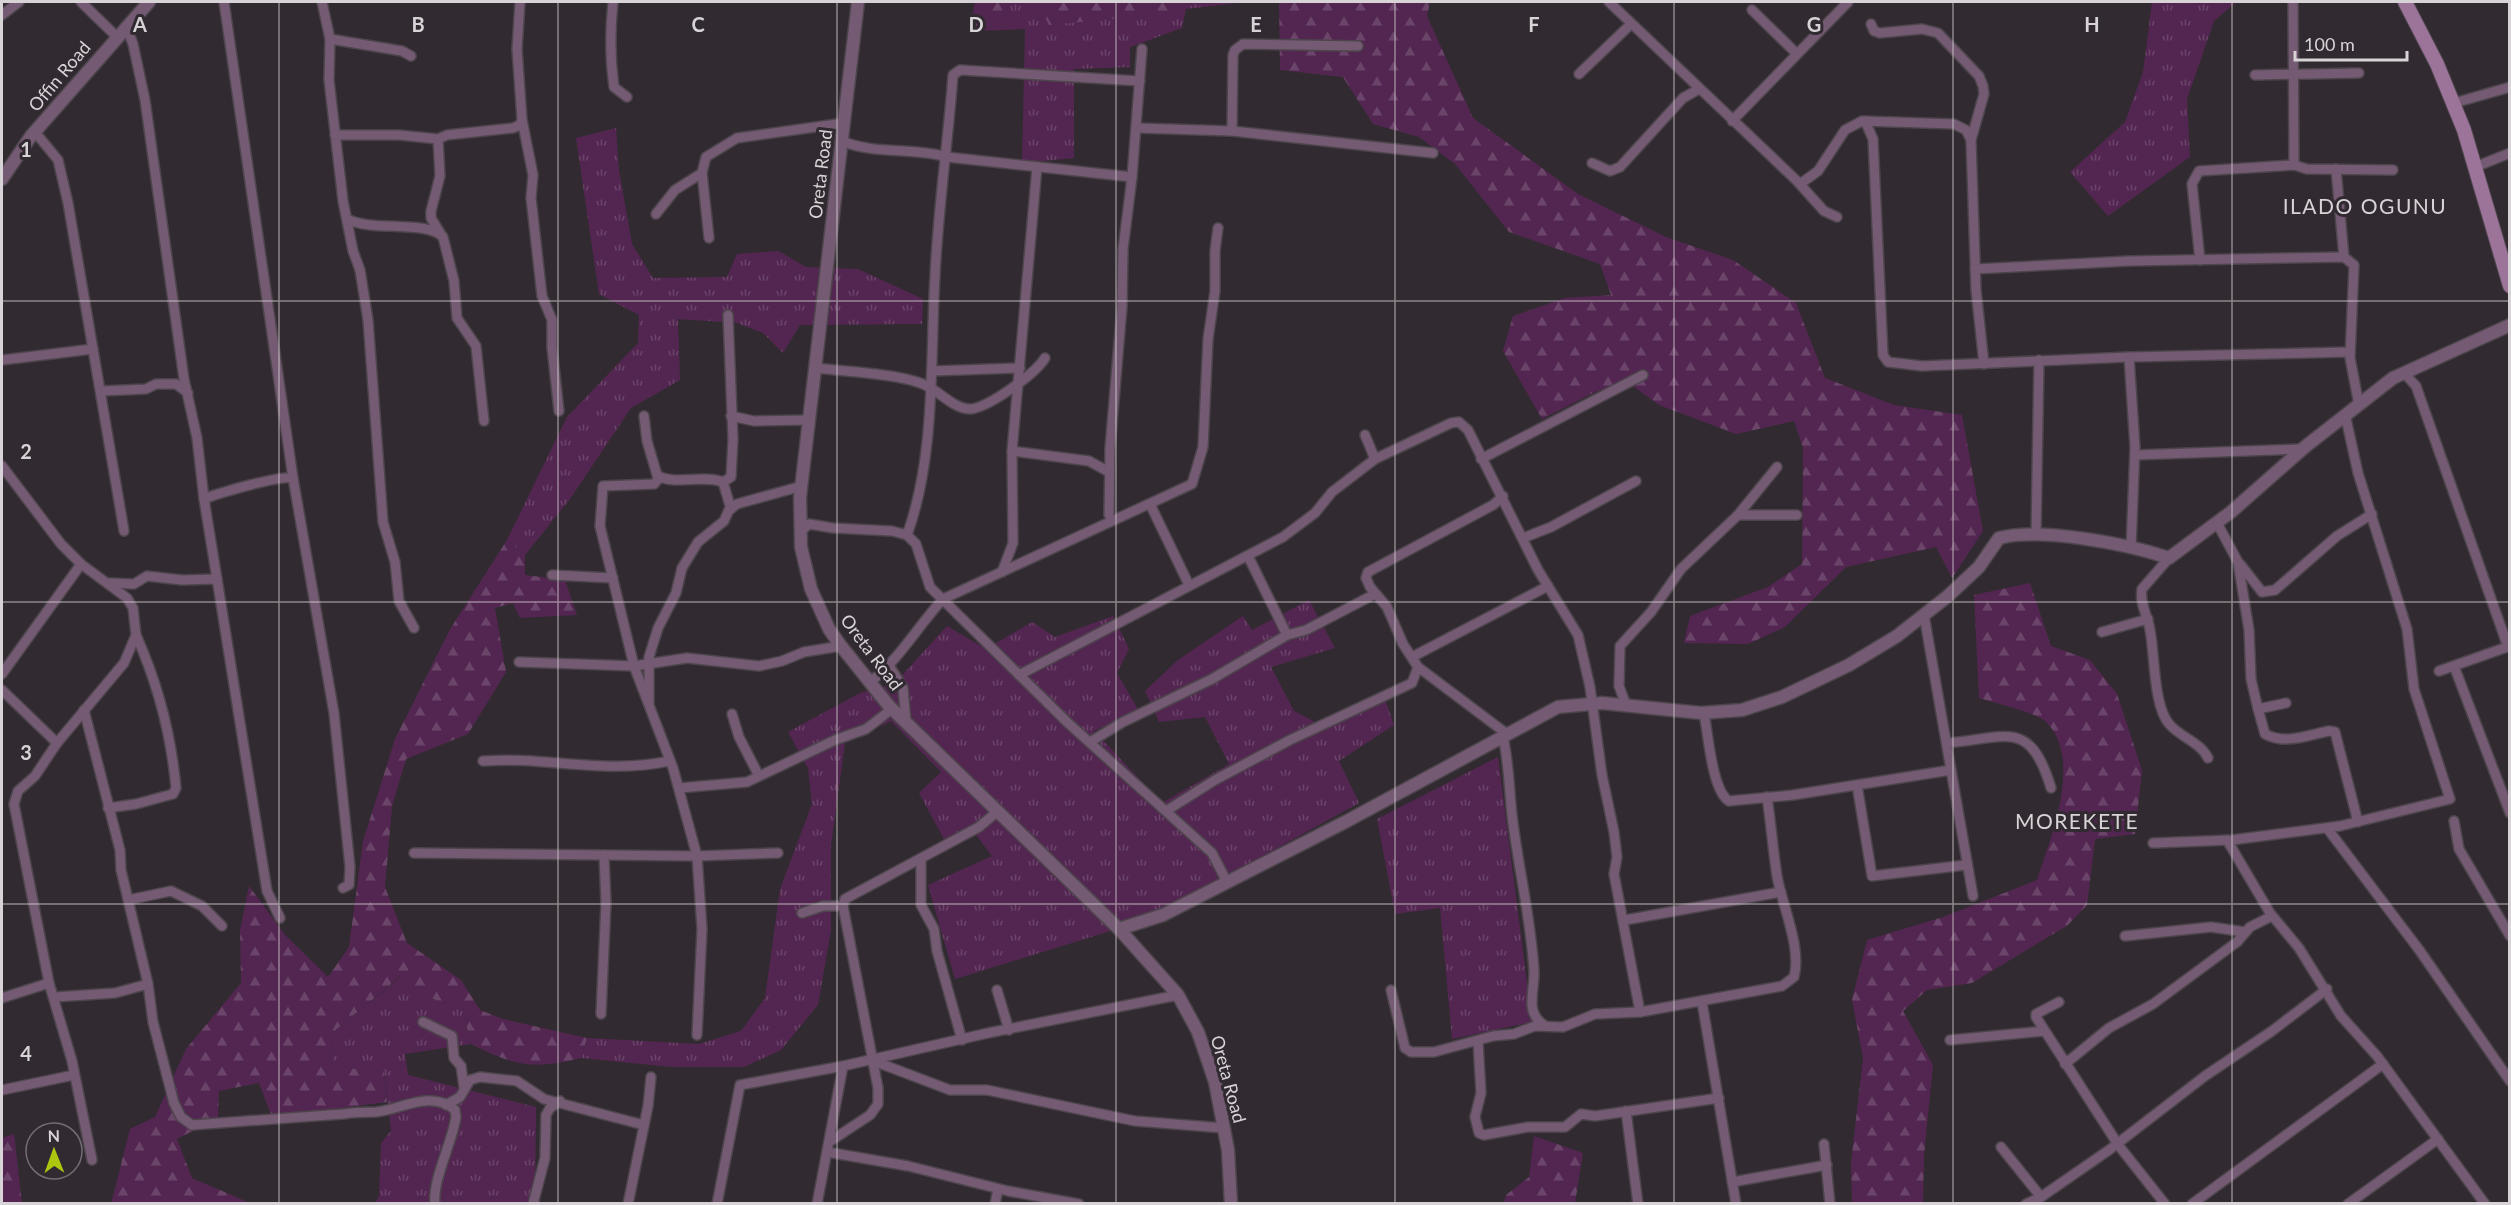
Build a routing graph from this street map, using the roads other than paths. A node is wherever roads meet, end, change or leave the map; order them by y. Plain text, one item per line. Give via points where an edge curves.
1 (19, 2) edge
2 (81, 2) edge
3 (149, 2) edge
4 (224, 2) edge
5 (322, 2) edge
6 (520, 2) edge
7 (613, 2) edge
8 (858, 2) edge
9 (1609, 2) edge
10 (1848, 2) edge
11 (2293, 2) edge
12 (2405, 2) edge
13 (1752, 10) dead end
14 (2, 15) edge
15 (1631, 24) junction
16 (1871, 24) dead end
17 (126, 26) junction
18 (116, 36) junction
19 (330, 39) junction
20 (1358, 46) dead end
21 (1142, 49) dead end
22 (1796, 52) junction
23 (411, 56) dead end
24 (2359, 73) dead end
25 (2293, 74) junction
26 (1579, 75) dead end
27 (2255, 75) dead end
28 (1140, 81) junction
29 (2510, 87) edge
30 (1699, 89) junction
31 (627, 97) dead end
32 (2454, 103) junction
33 (522, 120) junction
34 (1865, 120) junction
35 (1732, 122) junction
36 (844, 123) junction
37 (1137, 128) junction
38 (1232, 131) junction
39 (35, 132) junction
40 (335, 135) junction
41 (438, 139) junction
42 (1971, 140) junction
43 (842, 141) junction
44 (1433, 153) dead end
45 (2510, 153) edge
46 (947, 157) junction
47 (1592, 163) dead end
48 (2294, 165) junction
49 (1037, 167) junction
50 (2475, 167) junction
51 (2336, 169) junction
52 (2393, 170) dead end
53 (702, 173) junction
54 (1132, 177) junction
55 (2, 179) edge
56 (1800, 184) junction
57 (656, 214) dead end
58 (1837, 217) dead end
59 (347, 219) junction
60 (1218, 228) dead end
61 (442, 236) junction
62 (709, 238) dead end
63 (2344, 256) junction
64 (2200, 260) junction
65 (1975, 269) junction
66 (2510, 286) edge
67 (728, 315) dead end
68 (2510, 325) edge
69 (93, 349) junction
70 (2349, 352) junction
71 (2129, 357) junction
72 (1045, 358) dead end
73 (2, 360) edge
74 (2039, 360) junction
75 (1984, 364) junction
76 (2418, 367) junction
77 (815, 368) junction
78 (1020, 368) junction
79 (932, 371) junction
80 (2404, 373) junction
81 (1643, 375) dead end
82 (1019, 383) junction
83 (2416, 386) junction
84 (932, 388) junction
85 (101, 391) junction
86 (188, 393) junction
87 (2359, 405) junction
88 (560, 411) dead end
89 (2345, 414) junction
90 (644, 416) dead end
91 (731, 416) junction
92 (809, 420) junction
93 (484, 421) dead end
94 (1365, 435) dead end
95 (2303, 449) junction
96 (1012, 451) junction
97 (2135, 454) junction
98 (1375, 459) junction
99 (1481, 459) junction
100 (2, 466) edge
101 (1777, 467) dead end
102 (1109, 472) junction
103 (660, 477) junction
104 (293, 478) junction
105 (1636, 481) dead end
106 (723, 482) junction
107 (802, 486) junction
108 (1503, 496) junction
109 (204, 500) junction
110 (1150, 504) junction
111 (731, 509) junction
112 (2372, 514) junction
113 (1108, 515) dead end
114 (1738, 515) junction
115 (1797, 515) dead end
116 (2217, 523) junction
117 (124, 531) dead end
118 (801, 531) junction
119 (907, 535) junction
120 (2036, 535) junction
121 (1523, 538) junction
122 (2131, 548) junction
123 (1248, 556) junction
124 (2169, 558) junction
125 (2238, 562) junction
126 (81, 564) junction
127 (1002, 572) junction
128 (552, 574) dead end
129 (613, 578) junction
130 (217, 579) junction
131 (110, 583) junction
132 (1189, 585) junction
133 (1548, 586) junction
134 (1375, 594) junction
135 (943, 599) junction
136 (1924, 615) junction
137 (2148, 620) junction
138 (414, 628) dead end
139 (2102, 632) dead end
140 (136, 635) junction
141 (1287, 635) junction
142 (841, 646) junction
143 (2509, 646) edge
144 (1412, 657) junction
145 (519, 662) dead end
146 (648, 663) junction
147 (634, 666) junction
148 (2454, 666) junction
149 (890, 667) junction
150 (1418, 667) junction
151 (2439, 671) dead end
152 (2, 674) edge
153 (1019, 675) junction
154 (870, 682) junction
155 (2, 690) edge
156 (1591, 703) junction
157 (2286, 703) dead end
158 (1626, 705) junction
159 (892, 709) junction
160 (2258, 709) junction
161 (84, 710) junction
162 (650, 711) junction
163 (1704, 713) junction
164 (732, 714) dead end
165 (906, 722) junction
166 (1505, 736) junction
167 (1090, 742) junction
168 (57, 743) junction
169 (1947, 743) junction
170 (2208, 758) dead end
171 (483, 761) dead end
172 (669, 761) junction
173 (1951, 770) junction
174 (759, 776) junction
175 (1857, 785) junction
176 (679, 788) junction
177 (2050, 788) dead end
178 (1767, 797) junction
179 (108, 808) junction
180 (998, 811) junction
181 (1166, 811) junction
182 (2510, 813) edge
183 (2454, 821) dead end
184 (2358, 822) junction
185 (2327, 828) junction
186 (2227, 840) junction
187 (2153, 843) dead end
188 (414, 853) dead end
189 (778, 853) dead end
190 (604, 855) junction
191 (697, 856) junction
192 (921, 859) junction
193 (1966, 865) junction
194 (1227, 882) junction
195 (343, 888) dead end
196 (1781, 892) junction
197 (1973, 896) dead end
198 (128, 900) junction
199 (843, 906) junction
200 (802, 913) dead end
201 (2272, 916) junction
202 (280, 918) dead end
203 (1625, 920) junction
204 (222, 926) dead end
205 (1119, 929) junction
206 (2245, 932) junction
207 (2125, 936) dead end
208 (2510, 936) edge
209 (49, 983) junction
210 (148, 984) junction
211 (2327, 989) junction
212 (997, 990) dead end
213 (1391, 990) dead end
214 (1178, 995) junction
215 (55, 997) junction
216 (2, 998) edge
217 (1702, 1002) junction
218 (2059, 1002) dead end
219 (1640, 1011) junction
220 (600, 1014) dead end
221 (423, 1022) dead end
222 (1544, 1025) junction
223 (1009, 1030) junction
224 (2044, 1031) junction
225 (697, 1035) dead end
226 (962, 1040) junction
227 (1950, 1040) dead end
228 (1478, 1042) junction
229 (871, 1060) junction
230 (2065, 1064) junction
231 (2383, 1064) junction
232 (843, 1066) junction
233 (2506, 1070) edge
234 (74, 1075) junction
235 (651, 1077) dead end
236 (2510, 1082) edge
237 (464, 1087) junction
238 (2, 1090) edge
239 (1719, 1098) junction
240 (560, 1101) junction
241 (446, 1105) junction
242 (1626, 1112) junction
243 (644, 1125) junction
244 (1224, 1128) junction
245 (2438, 1139) junction
246 (2117, 1143) junction
247 (1824, 1144) dead end
248 (828, 1147) junction
249 (2001, 1147) dead end
250 (92, 1160) dead end
251 (1827, 1165) junction
252 (1732, 1182) junction
253 (998, 1189) junction
254 (2041, 1197) junction
255 (435, 1203) edge
256 (533, 1203) edge
257 (628, 1203) edge
258 (717, 1203) edge
259 (817, 1203) edge
260 (995, 1203) edge
261 (1078, 1203) edge
262 (1230, 1203) edge
263 (1638, 1203) edge
264 (1736, 1203) edge
265 (1830, 1203) edge
266 (2026, 1203) edge
267 (2164, 1203) edge
268 (2192, 1203) edge
269 (2348, 1203) edge
270 (2485, 1203) edge

1 - 14 street
2 - 18 street
3 - 17 street, Offin Road
4 - 104 street
5 - 19 street
6 - 33 street via 517,49
7 - 31 street via 612,77 614,87
8 - 36 street, Oreta Road
9 - 15 street
10 - 22 street
11 - 25 street
12 - 32 main road
13 - 22 street
15 - 26 street
15 - 30 street
16 - 42 street via 1880,33 1930,29 1978,76 1984,94
17 - 18 street, Offin Road
17 - 86 street via 145,100
18 - 39 street, Offin Road
19 - 23 street via 394,49
19 - 40 street via 329,80
20 - 38 street via 1238,47 1233,55
21 - 28 street
22 - 35 street
24 - 25 street
25 - 27 street
25 - 48 street
28 - 37 street
28 - 46 street via 954,72
29 - 32 street
30 - 35 street
30 - 47 street via 1683,98 1620,167 1610,171
32 - 50 main road
33 - 41 street via 513,128
33 - 88 street via 533,175 531,198 542,296 552,320
34 - 42 street via 1954,124 1966,130
34 - 56 street via 1845,130 1818,171
34 - 75 street via 1873,139 1884,357 1895,363 1922,366
35 - 56 street
36 - 43 street, Oreta Road
36 - 53 street via 734,139 705,157
37 - 38 street
37 - 54 street
38 - 44 street
39 - 55 street, Offin Road
39 - 69 street via 58,160
40 - 41 street
40 - 59 street
41 - 61 street via 440,176 430,211
42 - 65 street
43 - 46 street via 865,149 927,152
43 - 77 street, Oreta Road
45 - 50 street
46 - 49 street
46 - 79 street via 934,274
48 - 51 street
48 - 64 street via 2199,171 2192,184
49 - 54 street
49 - 78 street
50 - 66 main road
51 - 52 street
51 - 63 street
53 - 57 street via 675,190
53 - 62 street
54 - 102 street via 1123,249
56 - 58 street via 1824,211
59 - 61 street via 369,226 431,229
59 - 138 street via 367,308 383,522 395,562 399,601
60 - 110 street via 1203,447 1192,484
61 - 93 street via 454,281 457,318 476,346
63 - 64 street
63 - 70 street via 2354,265
64 - 65 street
65 - 75 street
67 - 91 street
68 - 76 street
69 - 73 street
69 - 85 street
70 - 71 street
70 - 87 street
71 - 74 street
71 - 97 street
72 - 82 street
74 - 75 street
74 - 120 street
76 - 80 street
76 - 83 street
77 - 84 street via 922,383
77 - 92 street, Oreta Road
78 - 79 street
78 - 82 street
79 - 84 street
80 - 83 street
80 - 87 street
81 - 99 street
82 - 84 street via 988,404 970,409
82 - 96 street
83 - 143 street
84 - 119 street via 916,509
85 - 86 street via 176,384
85 - 117 street
86 - 109 street
87 - 89 street
89 - 95 street
89 - 112 street
90 - 103 street via 646,441 656,466 654,471
91 - 92 street via 754,421
91 - 106 street via 731,477
92 - 107 street, Oreta Road
94 - 98 street
95 - 97 street
95 - 116 street
96 - 102 street via 1089,461
96 - 127 street via 1013,543
97 - 122 street
98 - 99 street via 1455,422 1468,430
98 - 123 street via 1332,492 1315,513
99 - 108 street
100 - 126 street via 45,525
101 - 114 street
102 - 113 street
103 - 106 street
103 - 129 street via 654,484 603,486 600,526
104 - 109 street via 239,487
104 - 195 street via 344,795 351,879
105 - 121 street
106 - 111 street
107 - 111 street
107 - 118 street, Oreta Road
108 - 121 street
108 - 134 street via 1368,572 1366,580
109 - 130 street
110 - 127 street
110 - 132 street
111 - 146 street via 724,521 698,542 682,568
112 - 125 street via 2337,536 2275,590 2262,592
112 - 184 street via 2407,629 2414,689 2450,796 2447,802
114 - 115 street
114 - 158 street via 1681,569 1651,612 1620,646 1619,686
116 - 124 street
116 - 125 street
118 - 119 street via 809,524
118 - 142 street, Oreta Road via 811,589
119 - 135 street via 916,544 930,587
120 - 122 street
120 - 136 street via 1998,538 1979,567
121 - 133 street
122 - 124 street
123 - 132 street
123 - 141 street
124 - 137 street via 2142,589
125 - 160 street
126 - 131 street
126 - 152 street
127 - 135 street
128 - 129 street
129 - 147 street
130 - 131 street via 147,576 134,584
130 - 202 street via 267,891
131 - 140 street via 133,608
132 - 153 street
133 - 144 street
133 - 156 street via 1578,635
134 - 141 street via 1306,630
134 - 144 street via 1387,607
135 - 149 street via 913,632
135 - 153 street
136 - 163 street via 1849,665 1782,697 1742,710
136 - 169 street
137 - 139 street
137 - 170 street via 2156,687 2164,714 2169,724 2203,749
140 - 161 street via 124,663
140 - 179 street via 157,685 168,725 176,788 173,794
141 - 167 street
142 - 146 street via 759,666 687,658
142 - 154 street, Oreta Road
143 - 148 street
144 - 150 street
145 - 147 street
146 - 147 street
146 - 162 street
147 - 162 street
148 - 151 street
148 - 182 street
149 - 154 street
149 - 165 street via 903,688
150 - 166 street
150 - 181 street via 1412,683 1290,740
153 - 167 street
154 - 159 street, Oreta Road
155 - 168 street
156 - 158 street
156 - 166 street via 1558,707
156 - 203 street via 1614,832 1614,874
157 - 160 street
158 - 163 street
159 - 165 street, Oreta Road
159 - 174 street via 866,729
160 - 184 street via 2265,734 2275,739 2335,732
161 - 168 street
161 - 179 street
162 - 172 street
163 - 178 street via 1724,798 1729,801
164 - 174 street
165 - 180 street, Oreta Road
166 - 194 street
166 - 222 street via 1512,814 1530,921 1534,980 1530,1008 1533,1017
167 - 181 street
168 - 209 street via 42,768 18,791 14,804
169 - 173 street
169 - 177 street via 2004,736 2023,739 2040,756
171 - 172 street via 518,759 632,768
172 - 176 street
173 - 175 street
173 - 193 street
174 - 176 street via 743,782
175 - 178 street
175 - 193 street via 1872,876
176 - 191 street
178 - 196 street
179 - 198 street
180 - 192 street via 979,827
180 - 205 street, Oreta Road
181 - 194 street via 1212,853
183 - 208 street via 2459,849
184 - 185 street
185 - 186 street
185 - 233 street
186 - 187 street
186 - 201 street
188 - 190 street
189 - 191 street
190 - 191 street
190 - 220 street via 606,903
191 - 225 street via 702,929
192 - 199 street via 848,896
192 - 226 street via 921,905 934,929
193 - 197 street
194 - 205 street via 1163,915
196 - 203 street
196 - 217 street via 1791,930 1794,977 1773,989
198 - 204 street via 171,891 202,906
198 - 210 street
199 - 200 street via 823,906
199 - 229 street
201 - 206 street
201 - 211 street
203 - 219 street
205 - 214 street, Oreta Road
206 - 207 street via 2211,927
206 - 230 street via 2189,979 2109,1028
209 - 215 street
209 - 216 street
210 - 215 street via 115,993
210 - 241 street via 153,1022 174,1103 188,1124 377,1112 407,1103
211 - 231 street via 2341,1016
211 - 246 street
212 - 223 street
213 - 228 street via 1403,1043 1409,1051 1434,1052
214 - 223 street
214 - 244 street, Oreta Road via 1202,1042
215 - 234 street
217 - 219 street
217 - 239 street
218 - 224 street via 2036,1014
219 - 222 street via 1595,1014 1563,1027
221 - 237 street via 452,1036 454,1058 461,1065
222 - 228 street
223 - 226 street
224 - 227 street
224 - 230 street
226 - 229 street
228 - 242 street via 1481,1093 1475,1117 1479,1133 1564,1127 1581,1114
229 - 232 street
229 - 244 street via 950,1090 987,1090 1135,1120
229 - 248 street via 878,1104 870,1115
230 - 246 street
231 - 245 street
231 - 268 street
232 - 248 street
232 - 258 street via 740,1085
233 - 236 street
234 - 238 street
234 - 250 street
235 - 243 street
237 - 240 street via 474,1077 511,1080 544,1099
237 - 241 street via 460,1097
239 - 242 street
239 - 252 street
240 - 243 street
240 - 256 street via 546,1114 545,1158
241 - 255 street via 454,1110 456,1118 436,1183
242 - 263 street
243 - 257 street
244 - 262 street, Oreta Road
245 - 269 street
245 - 270 street
246 - 254 street
246 - 267 street
247 - 251 street
248 - 253 street
248 - 259 street
249 - 254 street
251 - 252 street
251 - 265 street
252 - 264 street
253 - 260 street
253 - 261 street
254 - 266 street

